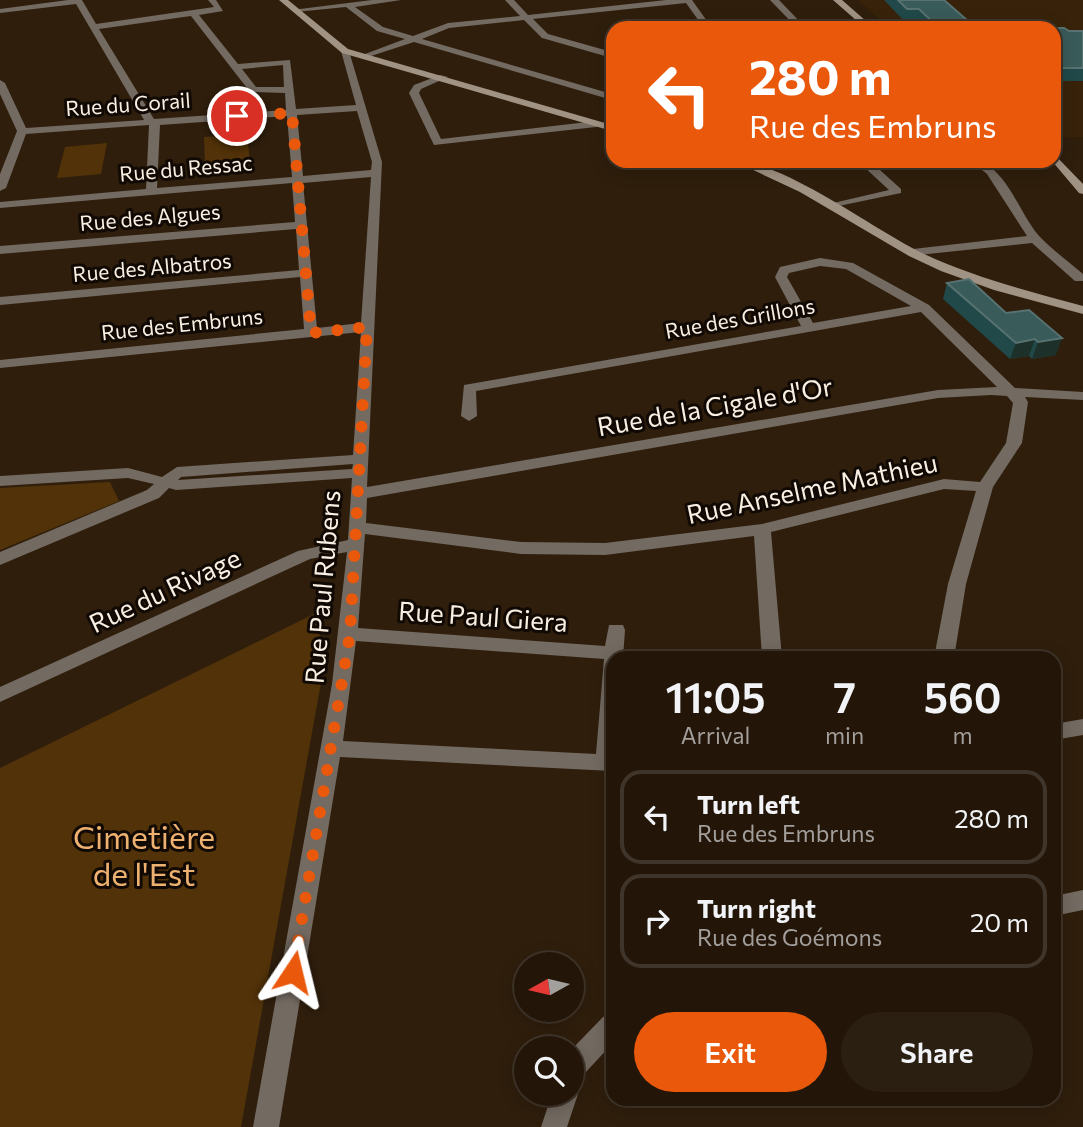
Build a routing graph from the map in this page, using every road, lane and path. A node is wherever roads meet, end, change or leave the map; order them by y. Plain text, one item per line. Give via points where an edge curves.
1 (6, 0) edge
2 (79, 0) edge
3 (212, 0) edge
4 (283, 0) edge
5 (397, 0) edge
6 (509, 0) edge
7 (688, 0) edge
8 (774, 0) edge
9 (837, 0) edge
10 (0, 1) edge
11 (348, 5) junction
12 (296, 10) junction
13 (0, 11) edge
14 (194, 14) junction
15 (528, 17) junction
16 (703, 21) edge
17 (795, 21) edge
18 (862, 21) edge
19 (93, 27) junction
20 (410, 39) junction
21 (602, 44) dead end
22 (591, 49) junction
23 (345, 51) junction
24 (606, 53) edge
25 (368, 56) junction
26 (234, 67) junction
27 (443, 78) junction
28 (0, 83) edge
29 (289, 90) junction
30 (606, 95) edge
31 (362, 108) junction
32 (292, 113) junction
33 (153, 122) junction
34 (596, 124) junction
35 (606, 126) edge
36 (22, 131) junction
37 (1061, 165) edge
38 (755, 168) edge
39 (872, 168) edge
40 (986, 168) edge
41 (376, 173) junction
42 (299, 179) junction
43 (0, 188) edge
44 (151, 191) junction
45 (1083, 191) edge
46 (0, 205) edge
47 (833, 206) junction
48 (302, 225) junction
49 (1035, 239) junction
50 (0, 250) edge
51 (913, 253) junction
52 (307, 273) junction
53 (1080, 278) dead end
54 (0, 301) edge
55 (925, 308) junction
56 (1083, 310) edge
57 (367, 327) junction
58 (809, 328) junction
59 (311, 333) junction
60 (3, 364) edge
61 (1015, 393) junction
62 (1083, 396) edge
63 (469, 416) dead end
64 (360, 466) junction
65 (0, 481) edge
66 (167, 481) junction
67 (985, 487) junction
68 (358, 494) junction
69 (762, 529) junction
70 (356, 536) junction
71 (0, 559) edge
72 (616, 630) dead end
73 (350, 634) junction
74 (614, 651) edge
75 (771, 651) edge
76 (945, 651) edge
77 (606, 657) edge
78 (0, 695) edge
79 (1083, 727) edge
80 (1061, 731) edge
81 (331, 748) junction
82 (606, 763) edge
83 (1083, 900) edge
84 (1061, 905) edge
85 (606, 1032) edge
86 (584, 1056) edge
87 (561, 1106) edge
88 (265, 1127) edge
89 (554, 1127) edge

1 - 10 street
2 - 13 street
2 - 19 street
3 - 14 street via 220,9
4 - 12 main road
5 - 11 street
6 - 15 street
7 - 15 street
7 - 16 street
8 - 17 street
9 - 18 main road
11 - 12 street
11 - 20 street via 380,29
12 - 23 main road
14 - 19 street
14 - 26 street
15 - 20 street via 448,26
15 - 22 street via 545,36
19 - 33 street
20 - 25 street
20 - 30 street
21 - 22 street
22 - 24 street
23 - 25 main road
23 - 31 street, Rue Paul Rubens
25 - 27 main road
26 - 29 street via 253,90
26 - 29 street via 287,62
27 - 34 main road
27 - 34 street via 416,87 414,93 440,146
28 - 36 street
29 - 32 street
31 - 32 street, Rue du Corail
31 - 41 street, Rue Paul Rubens
32 - 33 street, Rue du Corail
32 - 42 street
33 - 36 street, Rue du Corail
33 - 44 street
34 - 35 main road
36 - 43 street
37 - 45 main road
38 - 47 main road
39 - 47 street via 897,191
40 - 49 street
41 - 42 street, Rue du Ressac
41 - 57 street, Rue Paul Rubens
42 - 44 street, Rue du Ressac
42 - 48 street
44 - 46 street, Rue du Ressac
47 - 51 main road
48 - 50 street, Rue des Algues
48 - 52 street
49 - 51 street
49 - 53 street
51 - 56 main road via 999,287
52 - 54 street, Rue des Albatros
52 - 59 street
55 - 58 street, Rue des Grillons
55 - 58 street via 849,266 820,262 784,270 781,277
55 - 61 street
57 - 59 street, Rue des Embruns
57 - 64 street, Rue Paul Rubens
58 - 63 street, Rue des Grillons via 469,388
59 - 60 street, Rue des Embruns
61 - 62 street, Rue de la Cigale d'Or
61 - 67 street via 1021,402 1014,443
61 - 68 street, Rue de la Cigale d'Or via 938,394
64 - 66 street via 176,485
64 - 68 street, Rue Paul Rubens
65 - 66 street via 128,473
66 - 71 street via 153,494
67 - 69 street, Rue Anselme Mathieu via 944,484
67 - 76 street via 957,584
68 - 70 street, Rue Paul Rubens
69 - 70 street, Rue Anselme Mathieu via 605,549
69 - 75 street
70 - 73 street, Rue Paul Rubens
70 - 78 street, Rue du Rivage via 304,555
72 - 74 street
73 - 77 street, Rue Paul Giera
73 - 81 street, Rue Paul Rubens
79 - 80 street
81 - 82 street
81 - 88 street, Rue Paul Rubens
83 - 84 street
85 - 86 street
87 - 89 street

